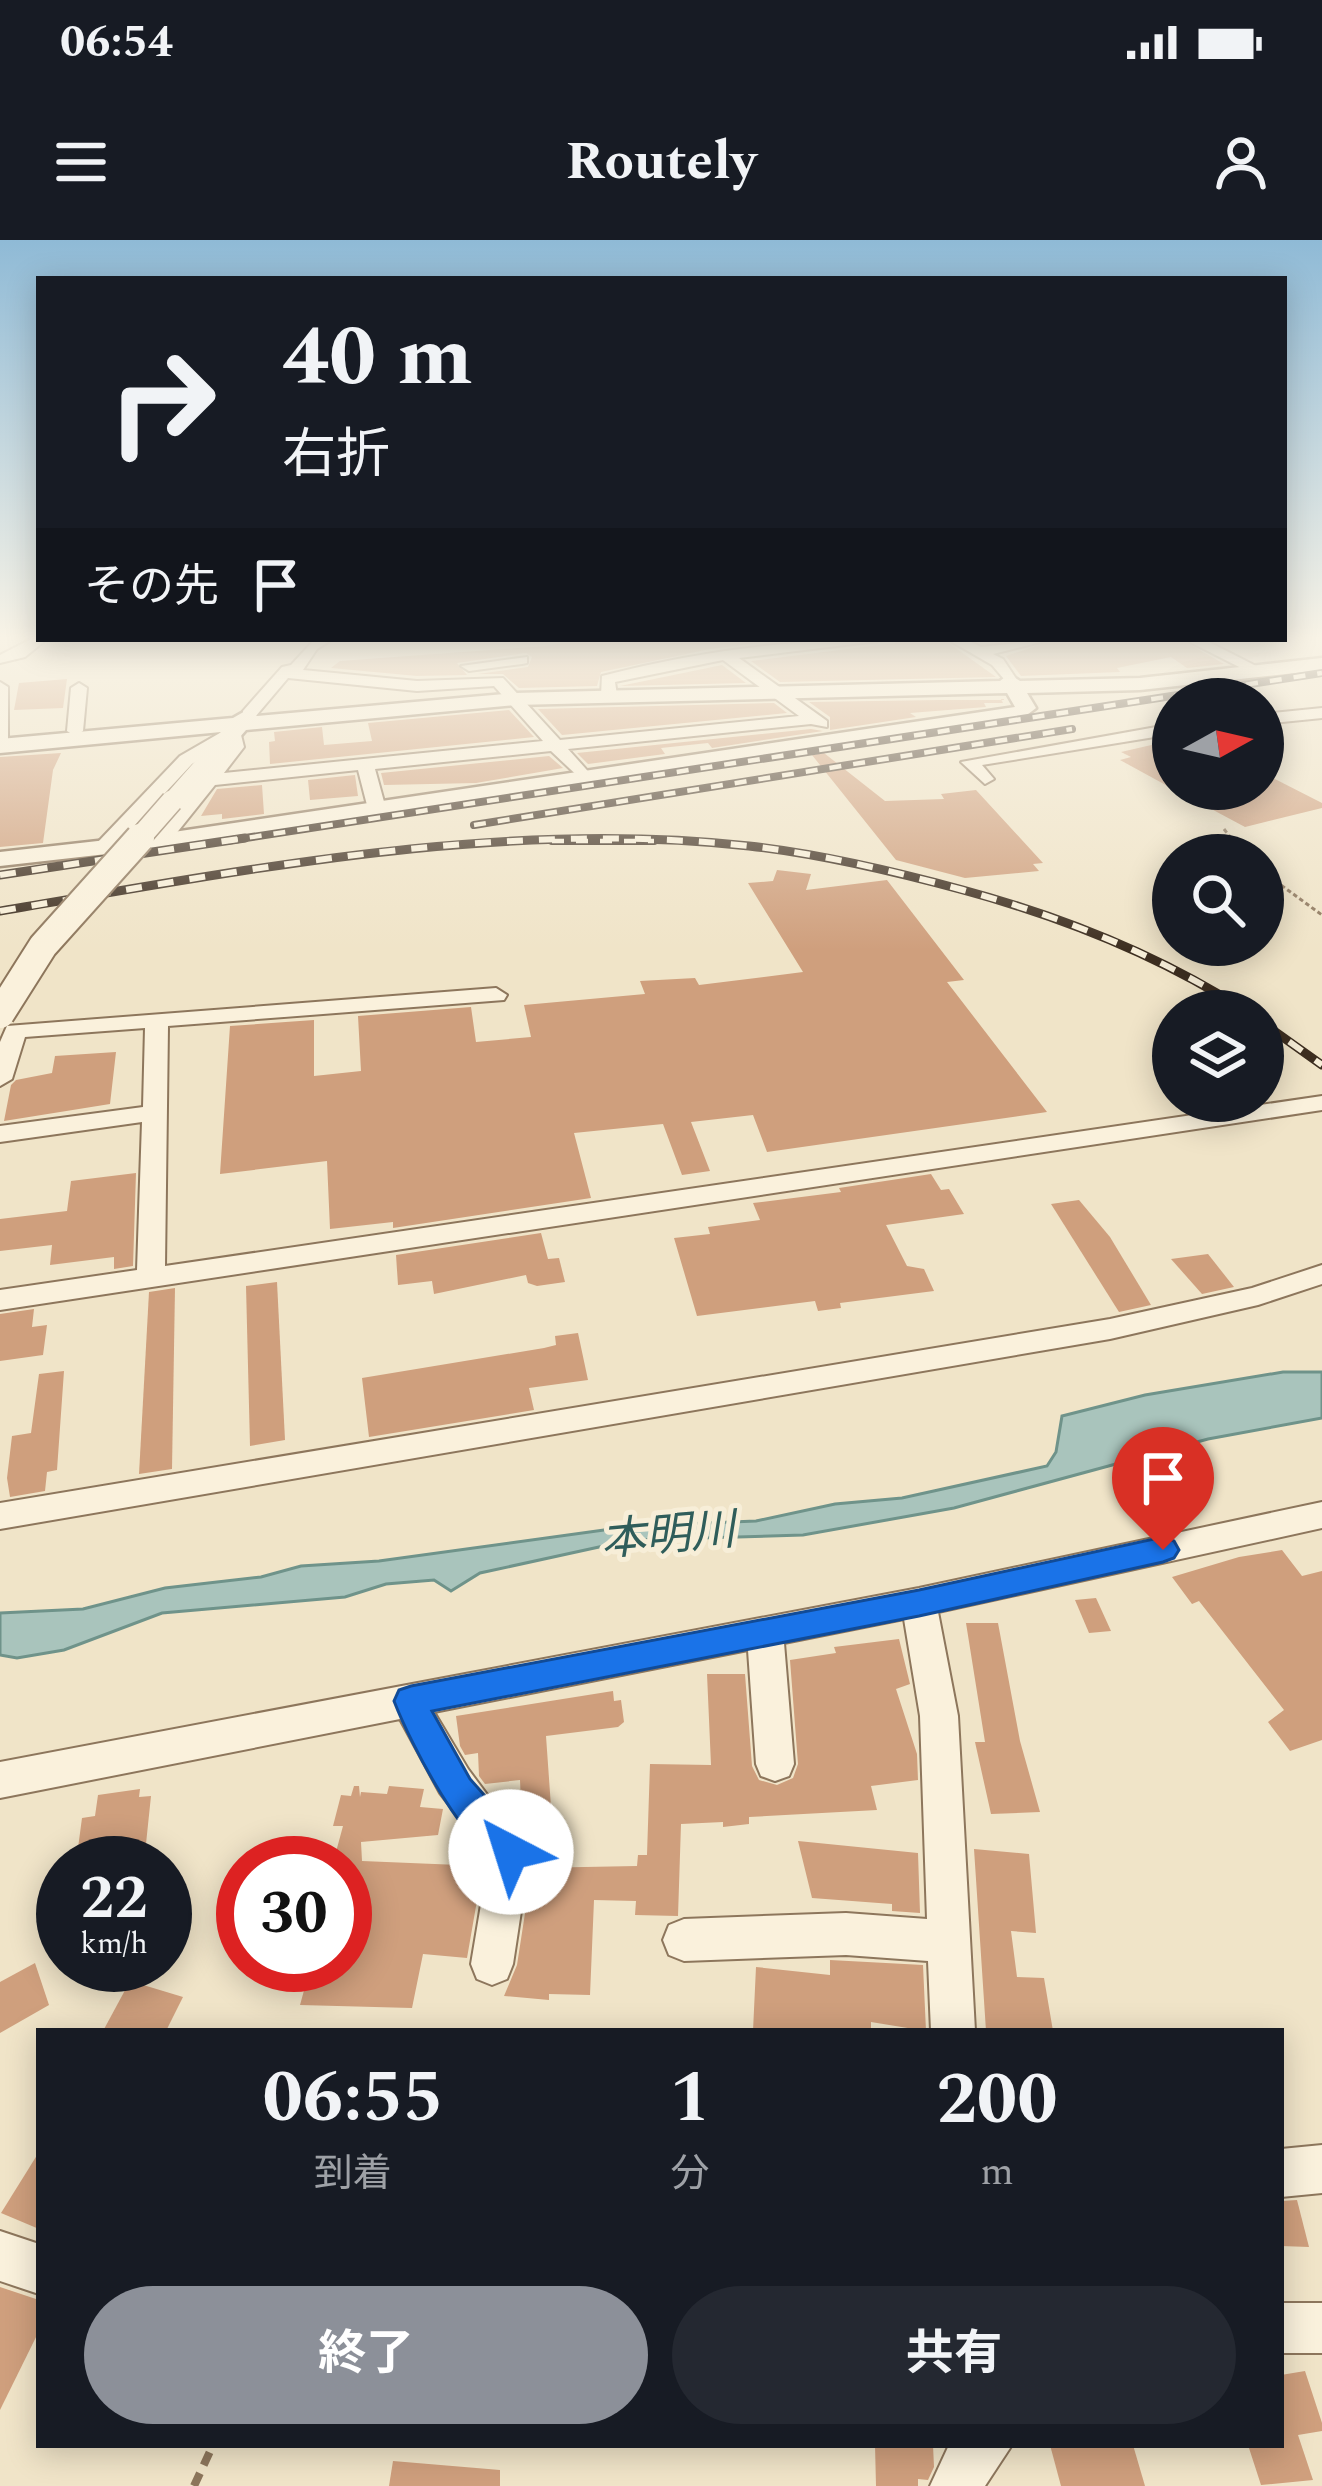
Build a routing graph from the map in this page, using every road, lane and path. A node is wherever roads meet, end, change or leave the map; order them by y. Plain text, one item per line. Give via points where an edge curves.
1 (215, 740) edge
2 (225, 740) edge
3 (237, 740) edge
4 (554, 740) edge
5 (618, 740) edge
6 (837, 740) edge
7 (1106, 740) edge
8 (560, 746) junction
9 (365, 765) junction
10 (585, 778) junction
11 (985, 779) dead end
12 (210, 780) junction
13 (377, 809) junction
14 (1224, 829) dead end
15 (1228, 834) edge
16 (160, 841) junction
17 (106, 846) junction
18 (0, 860) edge
19 (1284, 887) edge
20 (1322, 915) edge
21 (496, 994) dead end
22 (157, 1024) junction
23 (5, 1025) edge
24 (0, 1079) edge
25 (1322, 1103) edge
26 (155, 1113) junction
27 (0, 1134) edge
28 (1322, 1274) edge
29 (151, 1277) junction
30 (0, 1300) edge
31 (1322, 1515) edge
32 (0, 1516) edge
33 (919, 1603) junction
34 (765, 1631) junction
35 (411, 1701) junction
36 (775, 1764) dead end
37 (0, 1780) edge
38 (683, 1940) dead end
39 (950, 1942) junction
40 (491, 1964) dead end
41 (953, 2028) edge
42 (1322, 2169) edge
43 (1284, 2173) edge
44 (0, 2256) edge
45 (36, 2268) edge
46 (1284, 2328) edge
47 (1322, 2328) edge
48 (212, 2448) edge
49 (194, 2486) edge

1 - 17 street via 186,760
2 - 23 street, bridge via 43,946
3 - 12 street
4 - 8 street
5 - 8 street
6 - 10 street
7 - 11 street via 970,762
8 - 9 street
8 - 10 street
9 - 12 street
9 - 13 street
10 - 13 street
12 - 16 street
13 - 16 street
14 - 15 path
16 - 17 street
17 - 18 street
19 - 20 path
21 - 22 street
22 - 23 street
22 - 26 street
23 - 24 street
25 - 29 street
26 - 27 street
26 - 29 street
28 - 32 street via 1110,1329
29 - 30 street
31 - 33 street
33 - 34 street
33 - 39 street via 939,1716
34 - 35 street
34 - 36 street
35 - 37 street
35 - 40 street via 458,1790 511,1852
38 - 39 street via 846,1934
39 - 41 street
42 - 43 street
44 - 45 street
46 - 47 street
48 - 49 path

